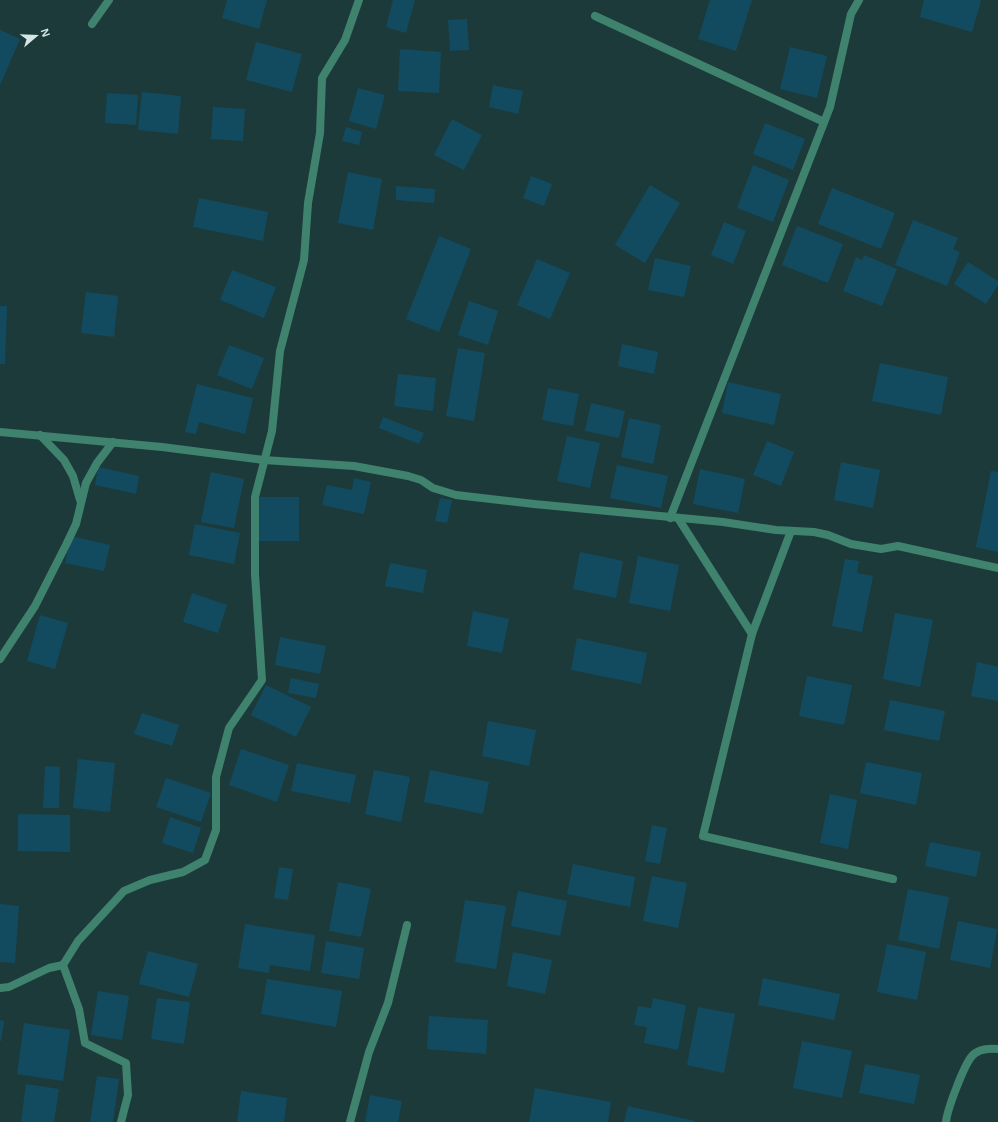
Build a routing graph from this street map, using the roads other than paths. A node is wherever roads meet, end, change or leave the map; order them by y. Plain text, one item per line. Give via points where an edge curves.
1 (109, 0) edge
2 (359, 0) edge
3 (859, 0) edge
4 (595, 16) dead end
5 (92, 24) dead end
6 (824, 122) junction
7 (0, 432) edge
8 (40, 435) junction
9 (113, 442) junction
10 (264, 460) junction
11 (80, 501) junction
12 (674, 518) junction
13 (791, 531) junction
14 (998, 568) edge
15 (752, 634) junction
16 (0, 660) edge
17 (893, 879) dead end
18 (407, 925) dead end
19 (63, 965) junction
20 (0, 988) edge
21 (998, 1049) edge
22 (121, 1122) edge
23 (350, 1122) edge
24 (946, 1122) edge

1 - 5 street
2 - 10 street via 345,40 322,78 320,134 308,203 304,260 280,351 272,431
3 - 6 street via 851,14 830,107
4 - 6 street
6 - 12 street
7 - 8 street
8 - 9 street
8 - 11 street via 64,460 73,476
9 - 10 street
9 - 11 street via 86,483
10 - 12 street via 380,470 421,480 433,488 456,495
10 - 19 street via 255,497 255,574 262,680 229,728 216,777 216,830 205,860 183,872 150,880 124,891 78,941
11 - 16 street via 76,524 66,546 35,606
12 - 13 street
12 - 15 street
13 - 14 street via 828,535 868,548 898,546
13 - 15 street
15 - 17 street via 703,836
18 - 23 street via 388,1003 369,1052
19 - 20 street via 49,968 10,987
19 - 22 street via 79,1009 86,1043 126,1063 128,1095
21 - 24 street via 989,1048 972,1055 960,1077

